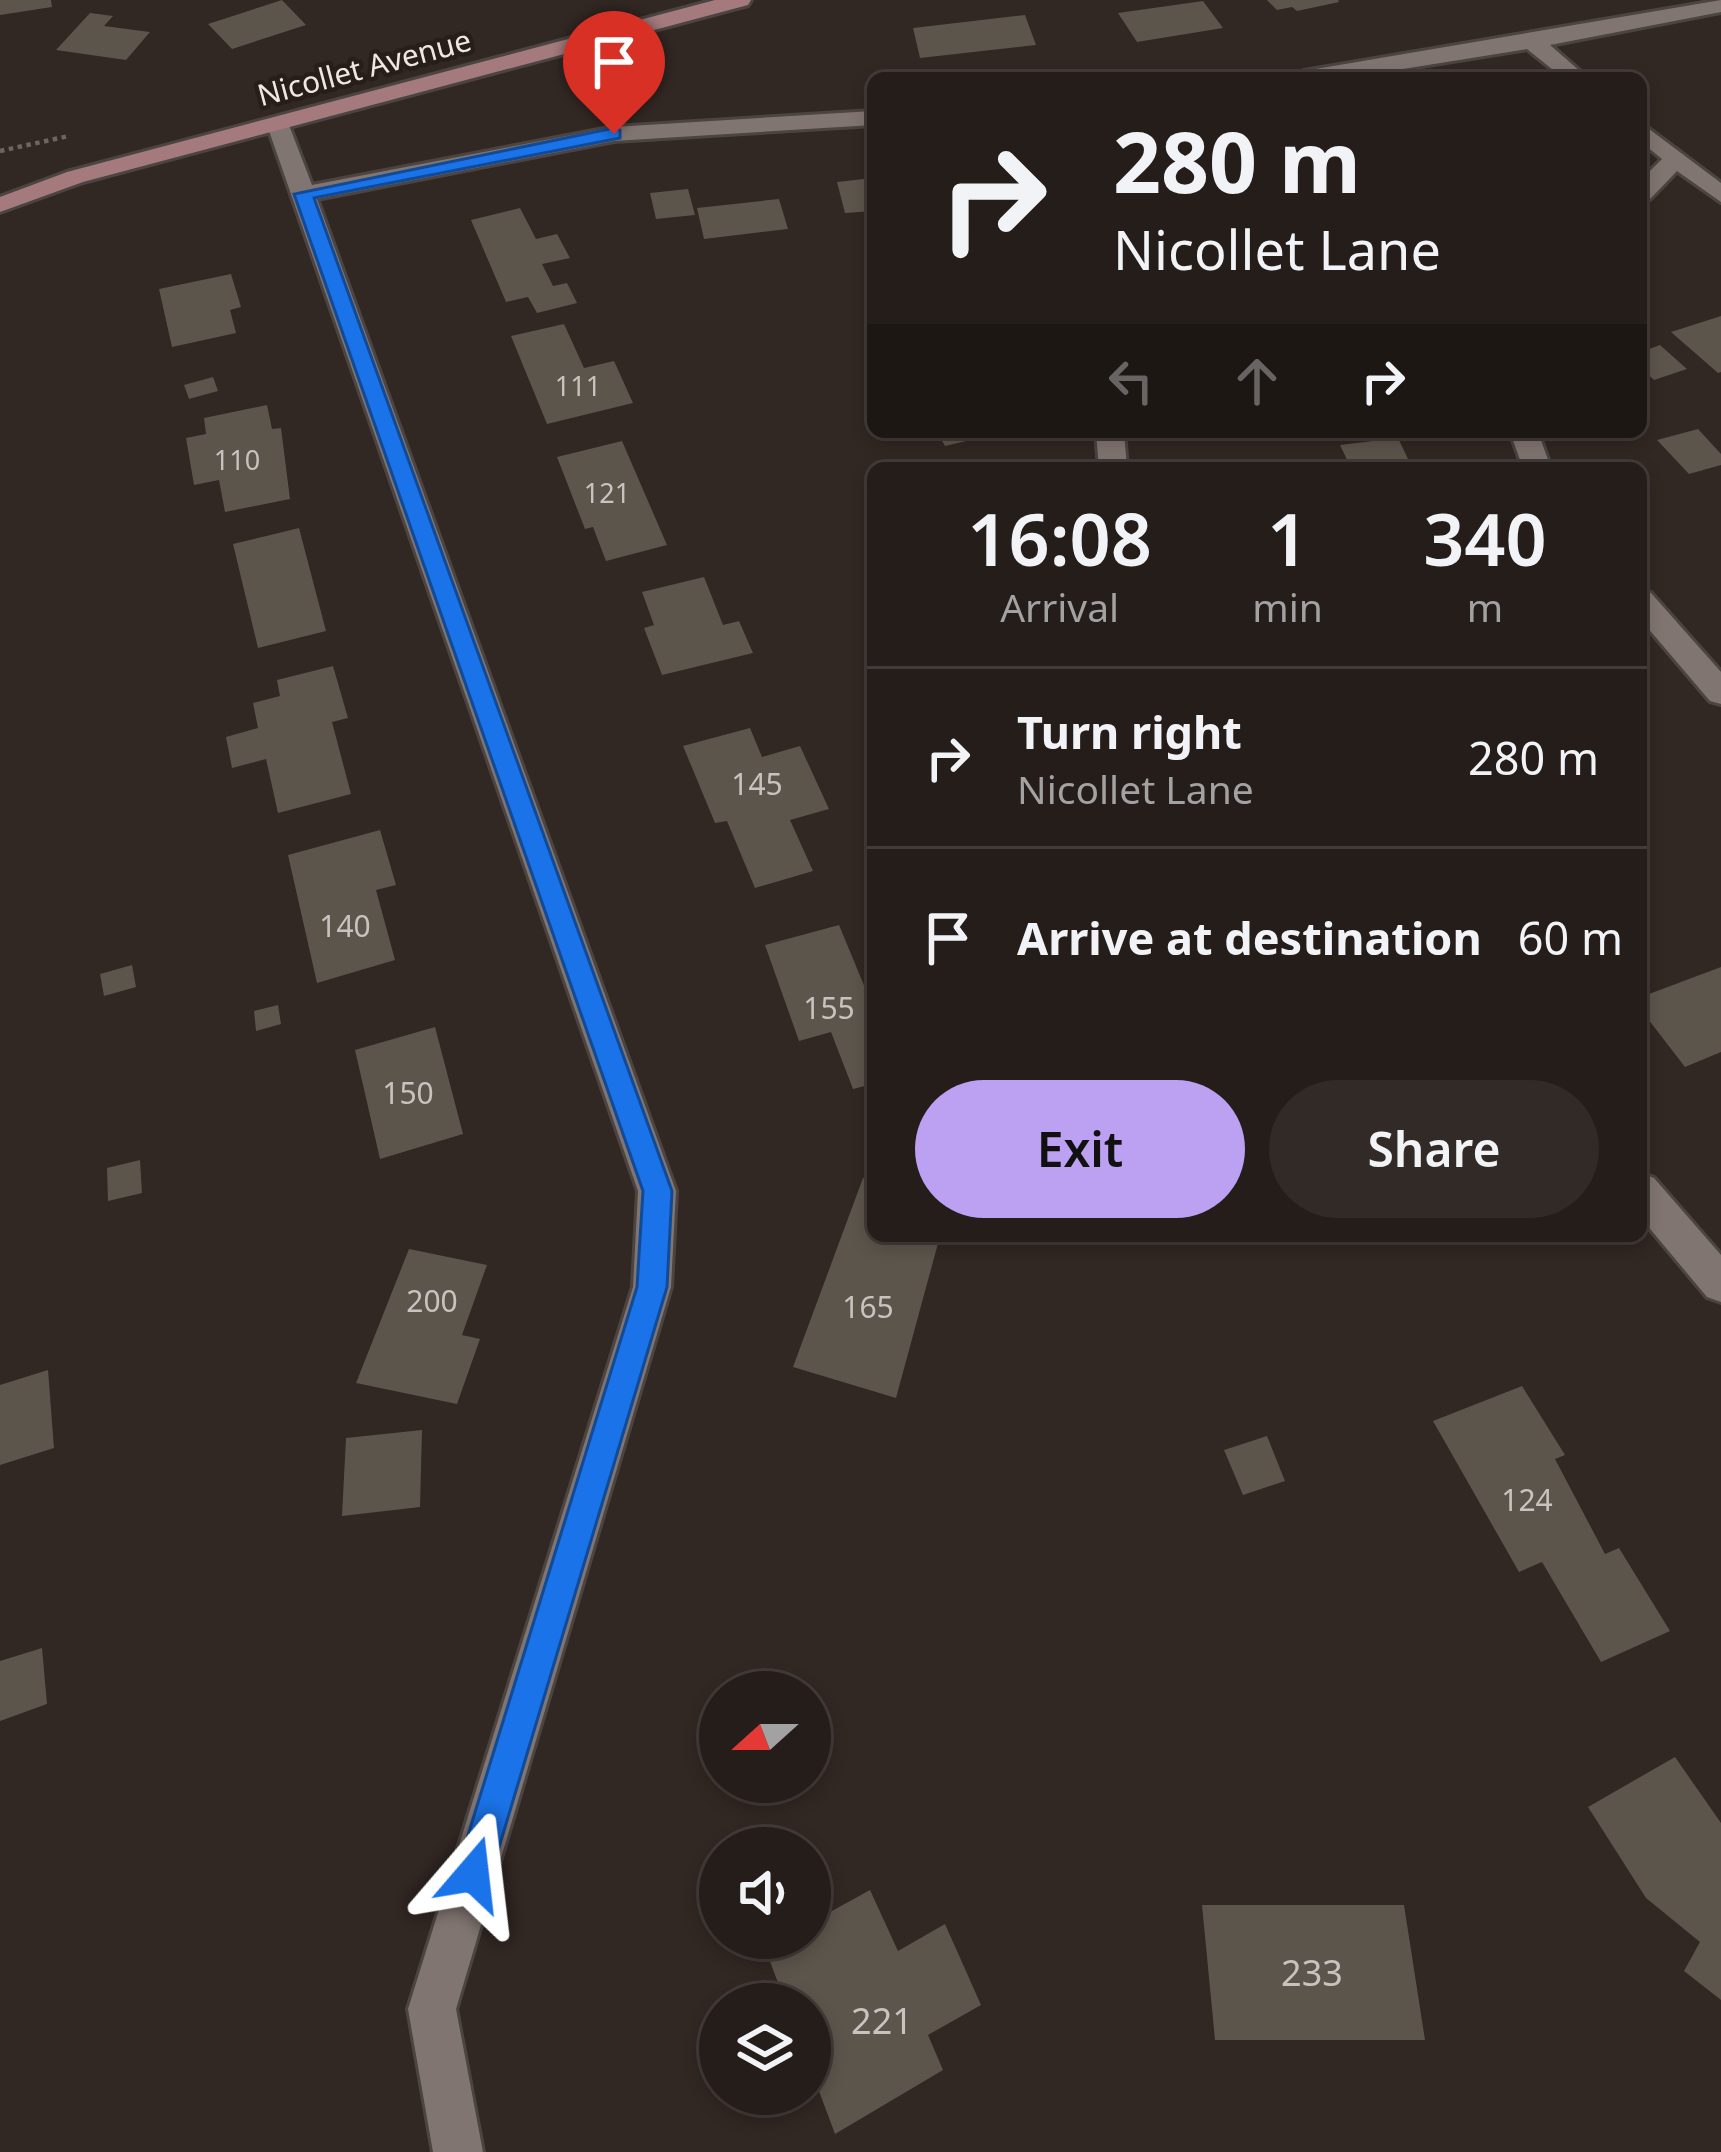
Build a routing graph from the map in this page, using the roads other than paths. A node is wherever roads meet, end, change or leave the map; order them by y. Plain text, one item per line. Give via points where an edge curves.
1 (740, 0) edge
2 (1721, 5) edge
3 (1532, 42) junction
4 (1344, 72) edge
5 (1569, 72) edge
6 (867, 118) edge
7 (279, 124) junction
8 (1647, 135) edge
9 (1676, 158) junction
10 (75, 177) junction
11 (0, 185) edge
12 (1647, 188) edge
13 (304, 194) junction
14 (1721, 195) edge
15 (0, 205) edge
16 (1647, 607) edge
17 (1721, 693) edge
18 (1647, 1197) edge
19 (1721, 1284) edge
20 (458, 2152) edge

1 - 7 main road, Nicollet Avenue
2 - 3 street
3 - 4 street
3 - 5 street
6 - 13 street via 614,134
7 - 10 main road, Nicollet Avenue
7 - 13 street
8 - 9 street
9 - 12 street
9 - 14 street
10 - 11 main road, Nicollet Avenue
10 - 15 main road, Nicollet Avenue
13 - 20 street via 658,1191 652,1287 432,2009
16 - 17 street
18 - 19 street

